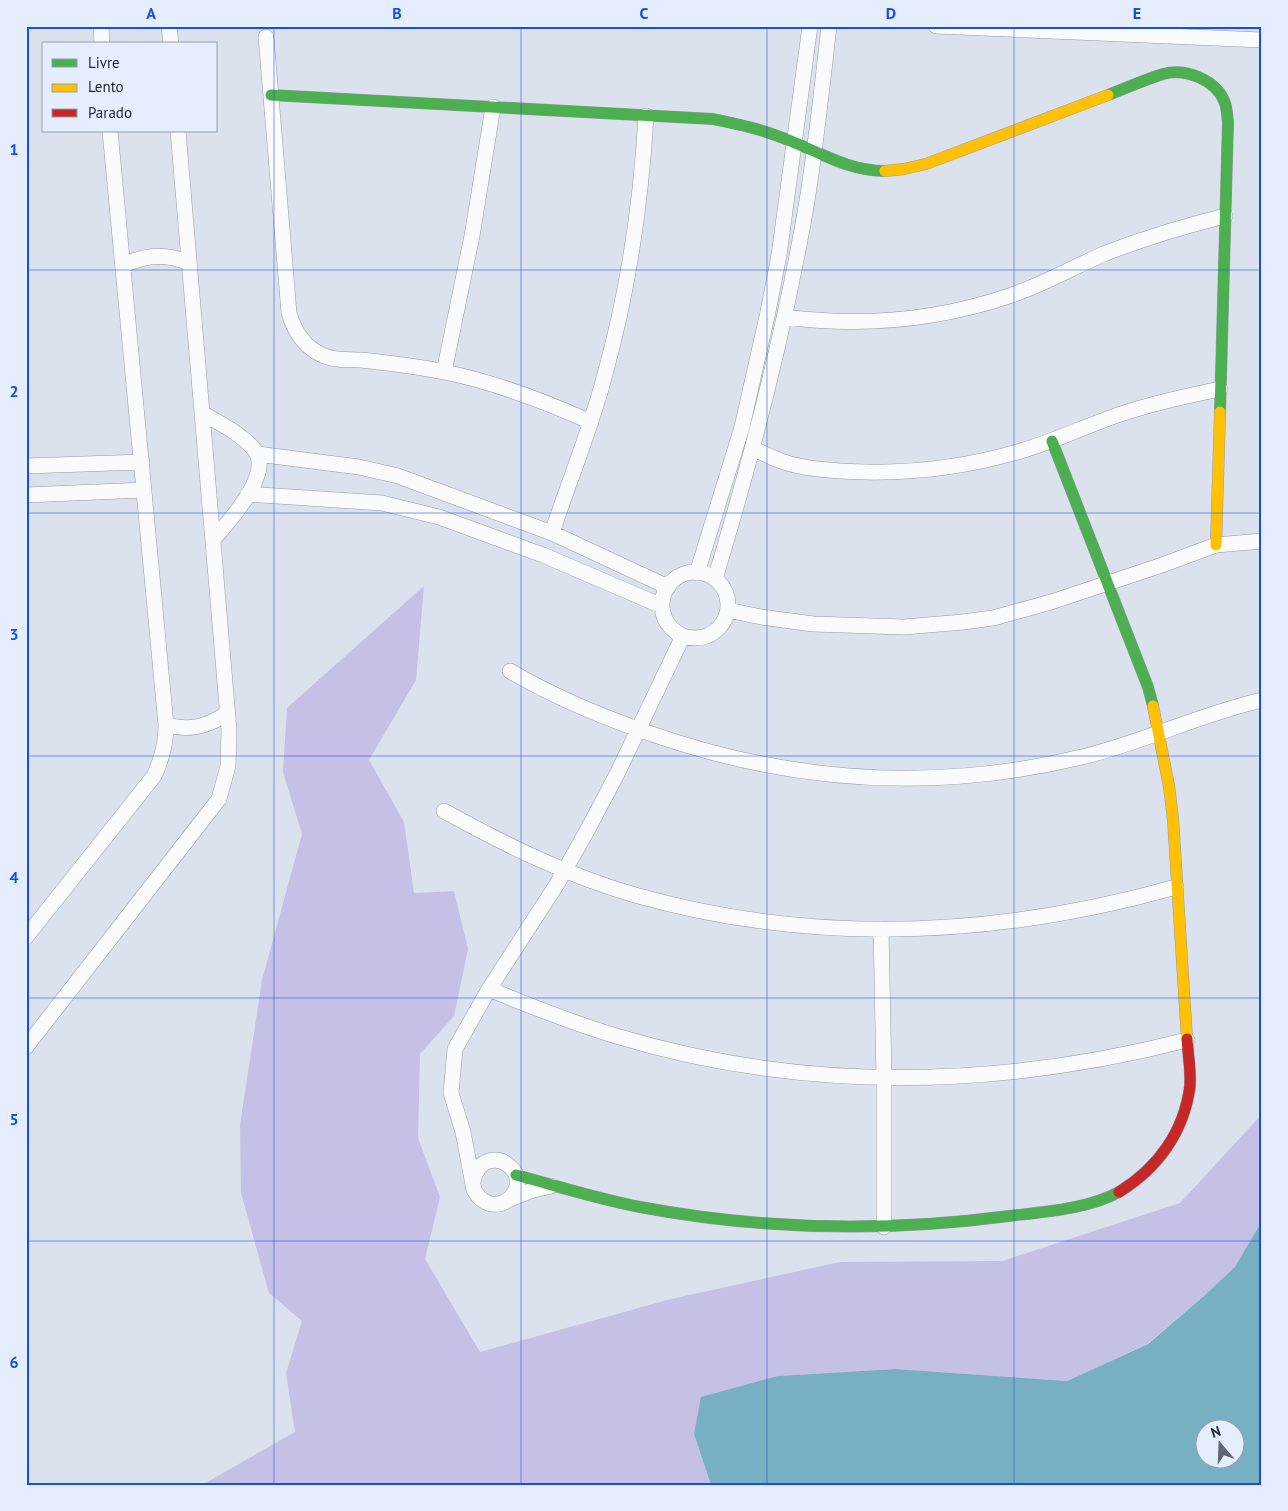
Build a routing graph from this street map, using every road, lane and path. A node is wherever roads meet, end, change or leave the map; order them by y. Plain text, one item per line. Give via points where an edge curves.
1 (101, 26) edge
2 (170, 26) edge
3 (810, 26) edge
4 (829, 26) edge
5 (936, 26) edge
6 (266, 37) dead end
7 (1262, 40) edge
8 (102, 42) edge
9 (171, 42) edge
10 (271, 95) junction
11 (493, 108) junction
12 (646, 116) junction
13 (110, 132) edge
14 (178, 132) edge
15 (794, 142) junction
16 (815, 152) junction
17 (1225, 216) junction
18 (189, 263) junction
19 (123, 266) junction
20 (785, 317) junction
21 (444, 372) junction
22 (1220, 389) junction
23 (202, 414) junction
24 (591, 422) junction
25 (1052, 441) junction
26 (753, 448) junction
27 (257, 454) junction
28 (142, 462) junction
29 (26, 466) edge
30 (144, 490) junction
31 (248, 494) junction
32 (26, 495) edge
33 (552, 533) junction
34 (213, 540) junction
35 (1262, 541) edge
36 (1216, 545) junction
37 (697, 573) junction
38 (715, 579) junction
39 (1108, 584) junction
40 (668, 587) junction
41 (662, 606) junction
42 (728, 610) junction
43 (683, 636) junction
44 (510, 671) dead end
45 (1262, 700) edge
46 (227, 713) junction
47 (166, 725) junction
48 (639, 730) junction
49 (1160, 733) junction
50 (444, 811) dead end
51 (565, 870) junction
52 (1176, 887) junction
53 (881, 929) junction
54 (26, 938) edge
55 (489, 989) junction
56 (1186, 1040) junction
57 (26, 1047) edge
58 (884, 1078) junction
59 (463, 1132) junction
60 (488, 1161) junction
61 (516, 1175) junction
62 (472, 1181) junction
63 (551, 1186) junction
64 (510, 1199) junction
65 (884, 1227) junction

1 - 8 street
2 - 9 street
3 - 15 street
4 - 16 street
5 - 7 street
6 - 10 street
10 - 11 street
10 - 21 street via 289,313 297,332 311,348 330,359
11 - 12 street
11 - 21 street via 472,236
12 - 15 street via 731,123
12 - 24 street via 631,258 615,336
13 - 19 street
14 - 18 street
15 - 16 street
15 - 37 street via 779,254 757,365 742,428
16 - 17 street via 866,170 911,168 1156,77 1173,73 1191,74 1208,82 1226,103
16 - 20 street
17 - 20 street via 1140,240 1011,295 952,312 922,318 860,322
17 - 22 street
18 - 19 street via 172,257 152,256
18 - 23 street
19 - 28 street
20 - 26 street
21 - 24 street via 522,394
22 - 25 street via 1120,414
22 - 36 street
23 - 27 street via 235,434
23 - 34 street
24 - 33 street
25 - 26 street via 968,464 882,472 799,467
25 - 39 street
26 - 38 street
27 - 31 street via 258,472
27 - 33 street via 359,467 398,476
28 - 29 street
28 - 30 street
30 - 32 street
30 - 47 street
31 - 34 street
31 - 41 street via 376,502 439,517 544,555
33 - 40 street
34 - 46 street
35 - 36 street
36 - 39 street
37 - 38 street
37 - 40 street via 683,575
38 - 42 street via 725,590
39 - 42 street via 992,618 934,625 813,624
39 - 49 street via 1148,687
40 - 41 street
41 - 43 street via 668,624
42 - 43 street via 720,627 712,634 693,638
43 - 48 street
44 - 48 street via 579,708
45 - 49 street
46 - 47 street via 204,726
46 - 57 street via 230,754 219,799
47 - 54 street via 164,750 154,776
48 - 49 street via 748,762 822,774 898,779 974,776 1050,764
48 - 51 street
49 - 52 street via 1173,819
50 - 51 street
51 - 53 street via 634,895 703,911 819,927
51 - 55 street
52 - 53 street via 1044,917 955,928
52 - 56 street
53 - 58 street
55 - 58 street via 573,1022 686,1054 794,1072
55 - 59 street via 455,1049 451,1093
56 - 58 street via 1102,1060 1015,1073
56 - 65 street via 1190,1084 1179,1128 1154,1165 1122,1190 1098,1202 1044,1212 962,1223
58 - 65 street
59 - 60 street
59 - 62 street
60 - 61 street via 505,1162
60 - 62 street via 475,1172
61 - 63 street
61 - 64 street via 515,1192
62 - 64 street via 478,1197 485,1202 502,1204
63 - 64 street
63 - 65 street via 641,1207 733,1221

